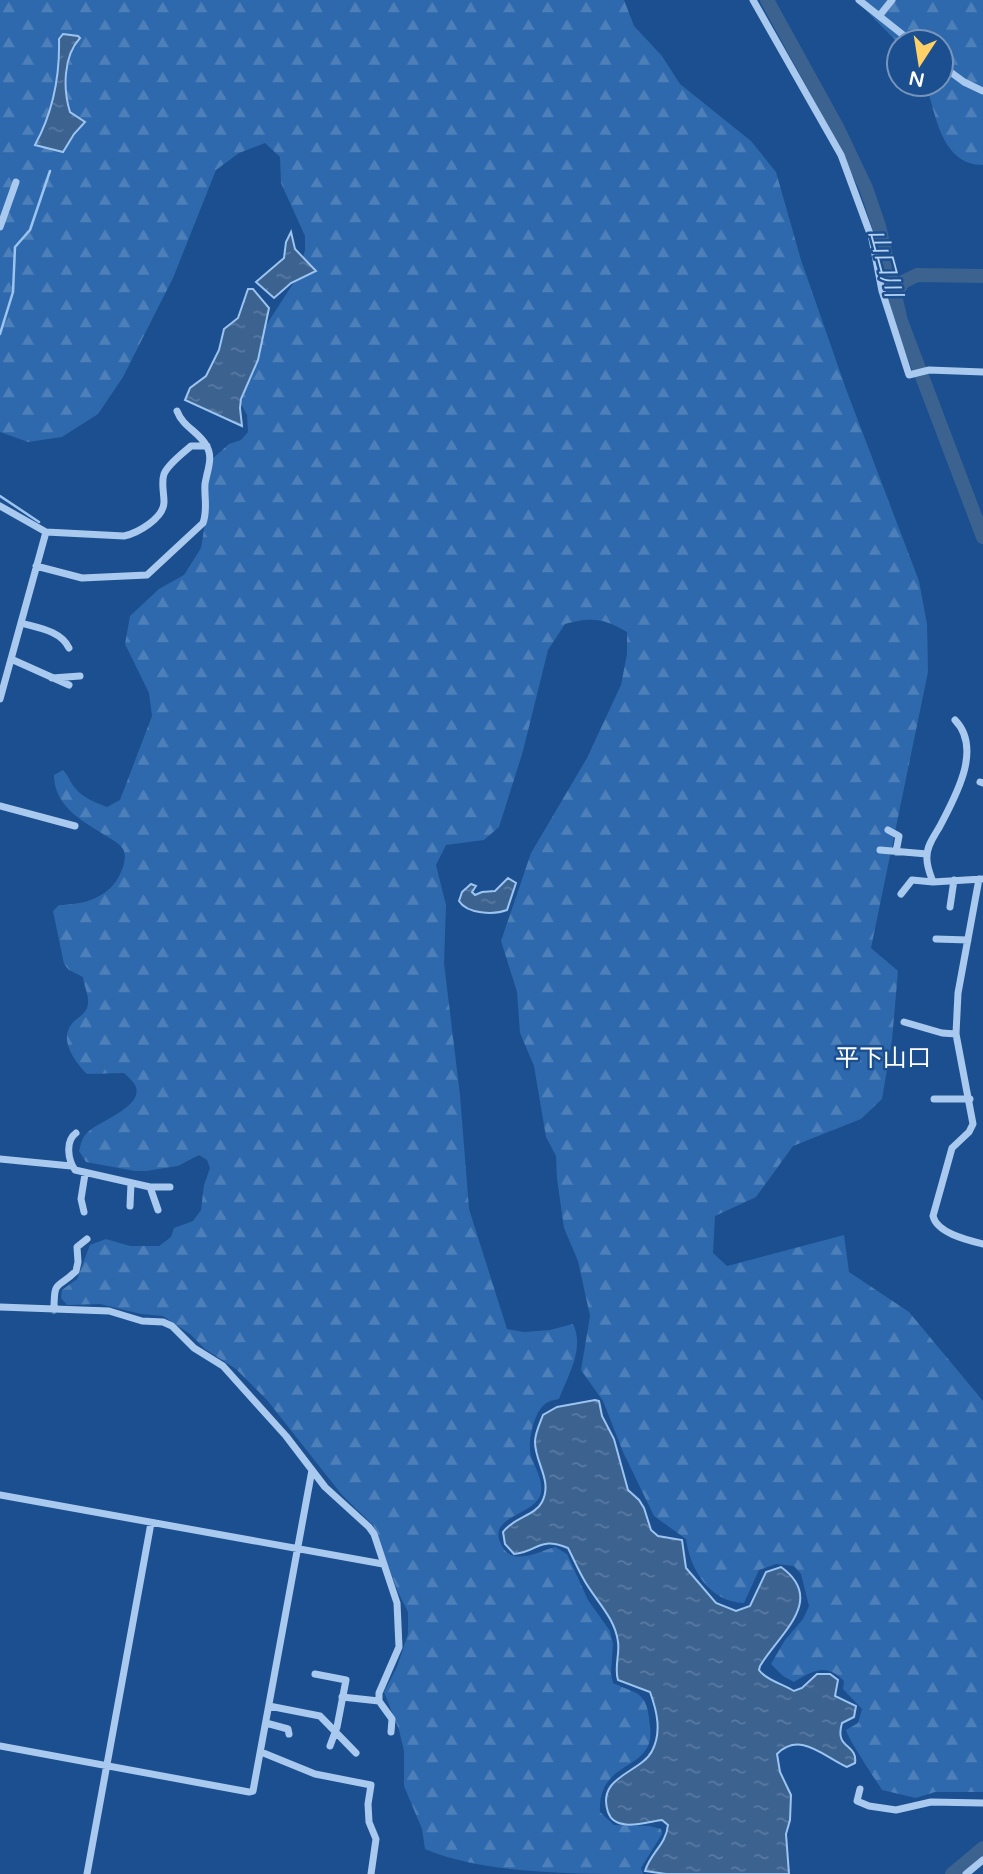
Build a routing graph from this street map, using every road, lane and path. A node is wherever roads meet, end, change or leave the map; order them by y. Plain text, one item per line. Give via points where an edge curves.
1 (754, 0) edge
2 (859, 0) edge
3 (892, 0) edge
4 (880, 15) junction
5 (895, 28) edge
6 (955, 75) edge
7 (983, 91) edge
8 (16, 182) dead end
9 (0, 227) edge
10 (983, 372) edge
11 (177, 411) dead end
12 (207, 446) junction
13 (1, 508) edge
14 (46, 532) junction
15 (36, 566) junction
16 (21, 623) junction
17 (69, 648) dead end
18 (0, 660) edge
19 (11, 661) junction
20 (80, 676) dead end
21 (51, 678) junction
22 (69, 685) dead end
23 (0, 699) edge
24 (955, 720) dead end
25 (0, 806) edge
26 (75, 826) dead end
27 (888, 830) dead end
28 (880, 850) dead end
29 (896, 852) junction
30 (927, 854) junction
31 (981, 879) edge
32 (954, 880) junction
33 (933, 883) junction
34 (901, 894) dead end
35 (950, 907) dead end
36 (936, 939) dead end
37 (968, 940) junction
38 (904, 1022) dead end
39 (956, 1034) junction
40 (934, 1099) dead end
41 (970, 1099) junction
42 (76, 1133) dead end
43 (0, 1159) edge
44 (71, 1166) junction
45 (85, 1174) junction
46 (131, 1183) junction
47 (170, 1186) dead end
48 (150, 1187) junction
49 (130, 1206) dead end
50 (158, 1210) dead end
51 (84, 1212) dead end
52 (87, 1239) dead end
53 (983, 1244) edge
54 (0, 1307) edge
55 (54, 1310) junction
56 (312, 1470) junction
57 (0, 1495) edge
58 (151, 1523) junction
59 (297, 1549) junction
60 (383, 1564) junction
61 (315, 1674) dead end
62 (342, 1697) junction
63 (379, 1701) junction
64 (269, 1706) junction
65 (266, 1723) junction
66 (335, 1731) junction
67 (391, 1732) dead end
68 (289, 1734) dead end
69 (0, 1746) edge
70 (330, 1746) dead end
71 (261, 1752) junction
72 (356, 1753) dead end
73 (107, 1766) junction
74 (860, 1789) dead end
75 (983, 1802) edge
76 (983, 1860) edge
77 (87, 1874) edge
78 (371, 1874) edge
79 (965, 1874) edge

1 - 10 street via 841,155 872,239 885,304 909,376 924,371
2 - 4 street
3 - 4 street
4 - 5 street
6 - 7 street
8 - 9 street
11 - 12 street via 183,424
12 - 14 street via 191,446 164,472 163,508 134,532 124,536
12 - 15 street via 210,459 204,520 147,575 82,578
13 - 14 street
14 - 15 street
15 - 16 street
16 - 17 street via 52,632 65,639
16 - 19 street
18 - 19 street
19 - 21 street
19 - 23 street
20 - 21 street
21 - 22 street
24 - 30 street via 968,756 959,790
25 - 26 street
27 - 29 street via 899,836
28 - 29 street
29 - 30 street
30 - 33 street
31 - 32 street
31 - 37 street
32 - 33 street
32 - 35 street
33 - 34 street via 912,880
36 - 37 street
37 - 39 street
38 - 39 street
39 - 41 street
40 - 41 street
41 - 53 street via 973,1124 952,1148 933,1216 941,1228
42 - 44 street via 68,1144
43 - 44 street
44 - 45 street
45 - 46 street
45 - 51 street
46 - 48 street
46 - 49 street
47 - 48 street
48 - 50 street
52 - 55 street via 77,1247 76,1271 54,1289
54 - 55 street
55 - 56 street via 109,1311 172,1326 194,1348 223,1366
56 - 59 street
56 - 60 street via 332,1495 369,1527
57 - 58 street
58 - 59 street
58 - 73 street
59 - 60 street
59 - 64 street
60 - 63 street via 397,1603 399,1647
61 - 62 street via 346,1680
62 - 63 street
62 - 66 street
63 - 67 street via 392,1719
64 - 65 street
64 - 66 street via 320,1716
65 - 68 street via 288,1729
65 - 71 street
66 - 70 street
66 - 72 street
69 - 73 street
71 - 73 street via 253,1791 249,1792
71 - 78 street via 315,1774 370,1785 369,1822 376,1839
73 - 77 street
74 - 75 street via 858,1801 887,1810 931,1802
76 - 79 street

